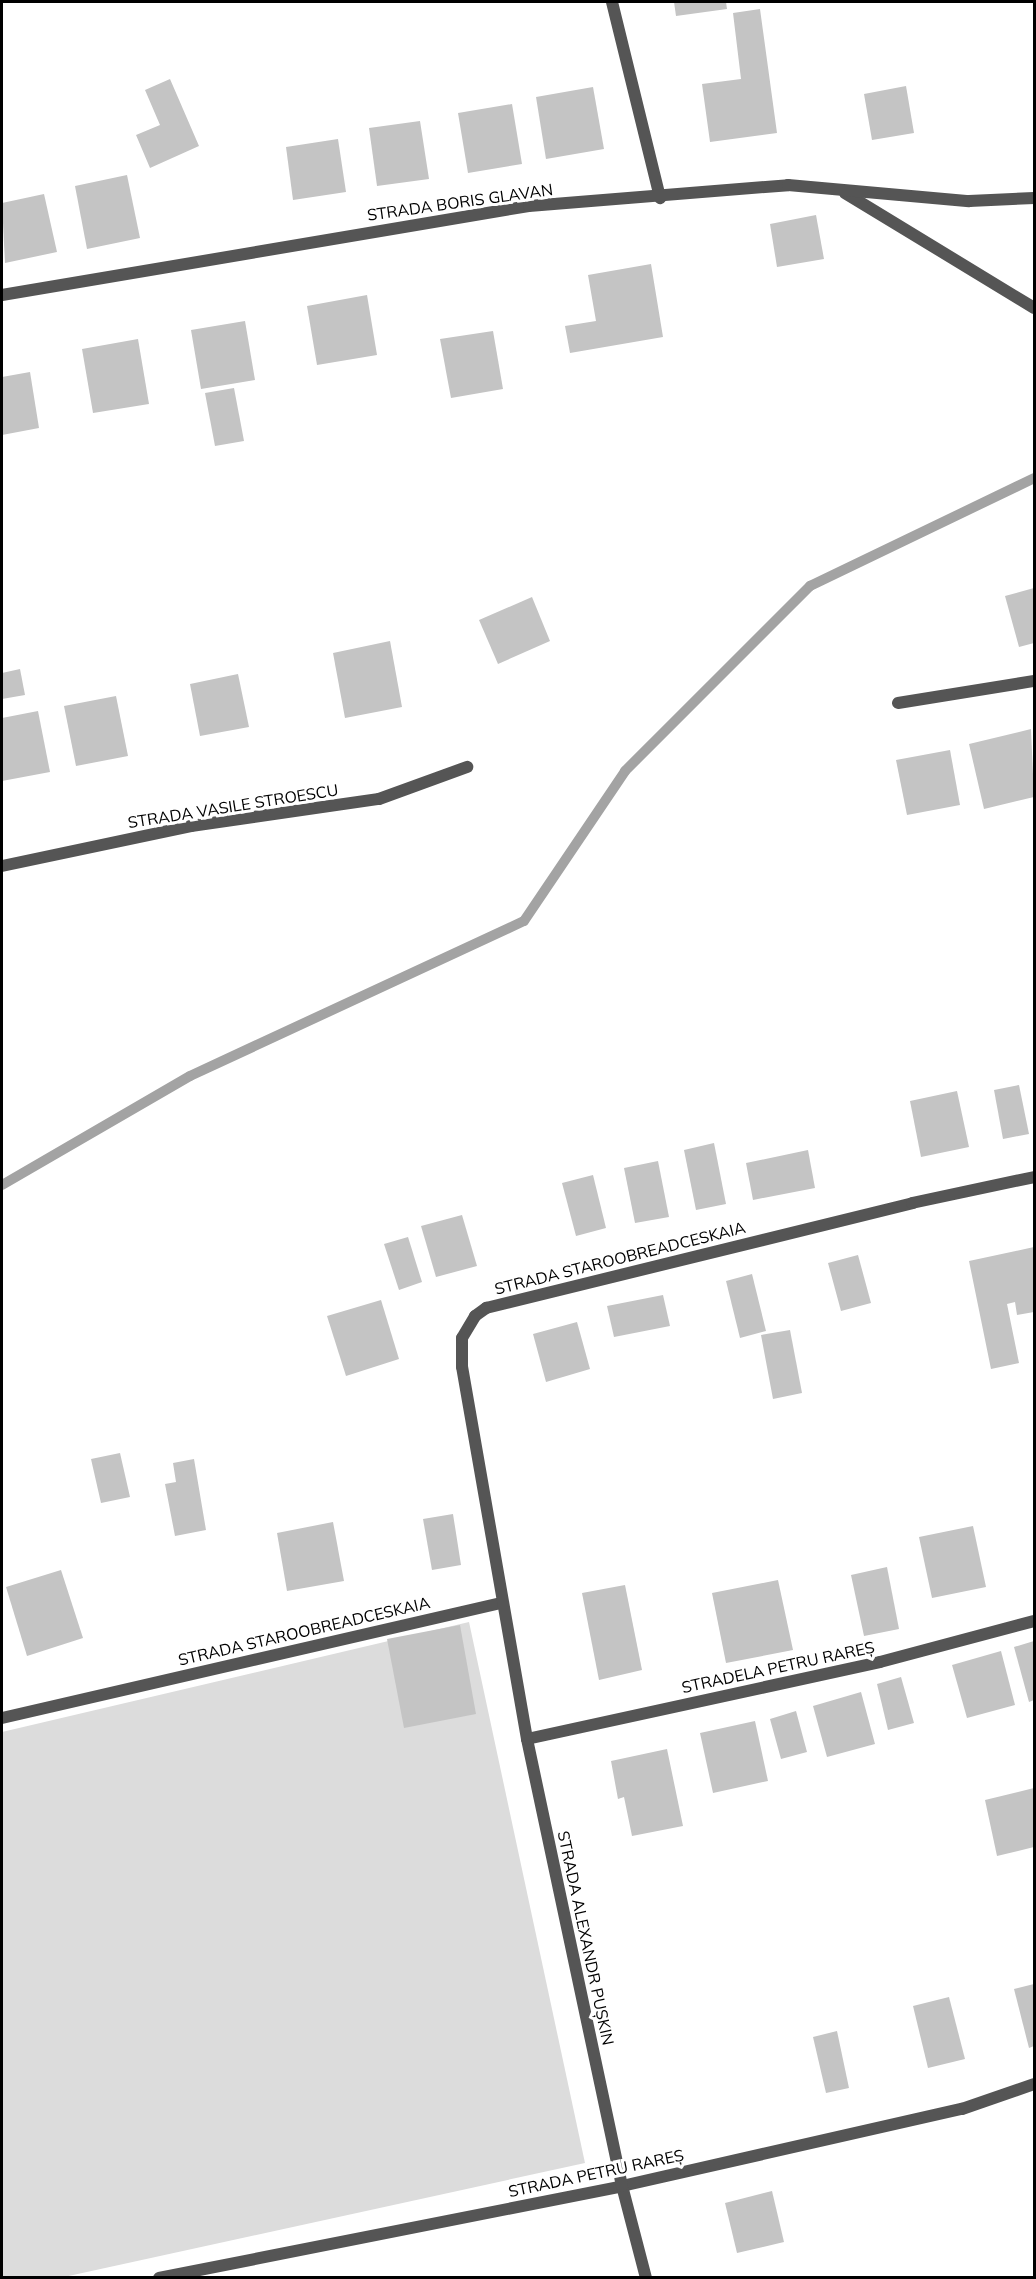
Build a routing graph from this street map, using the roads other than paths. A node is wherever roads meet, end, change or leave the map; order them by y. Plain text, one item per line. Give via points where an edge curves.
1 (612, 2) edge
2 (841, 190) junction
3 (660, 198) junction
4 (1035, 198) edge
5 (2, 295) edge
6 (1035, 308) edge
7 (1035, 681) edge
8 (898, 703) dead end
9 (467, 767) dead end
10 (2, 866) edge
11 (1035, 1177) edge
12 (501, 1603) junction
13 (1035, 1621) edge
14 (2, 1718) edge
15 (527, 1739) junction
16 (1035, 2084) edge
17 (622, 2186) junction
18 (159, 2277) edge
19 (646, 2277) edge

1 - 3 street
2 - 3 street, STRADA BORIS GLAVAN via 788,185
2 - 4 street, STRADA BORIS GLAVAN via 969,201
2 - 6 street
3 - 5 street, STRADA BORIS GLAVAN via 529,206
7 - 8 street
9 - 10 street, STRADA VASILE STROESCU via 379,799 191,826
11 - 12 street, STRADA STAROOBREADCESKAIA via 912,1203 486,1308 466,1328 460,1350
12 - 14 street, STRADA STAROOBREADCESKAIA
12 - 15 street, STRADA ALEXANDR PUȘKIN
13 - 15 street, STRADELA PETRU RAREȘ via 880,1662
15 - 17 street, STRADA ALEXANDR PUȘKIN
16 - 17 street, STRADA PETRU RAREȘ via 962,2109
17 - 18 street, STRADA PETRU RAREȘ
17 - 19 street, STRADA ALEXANDR PUȘKIN

